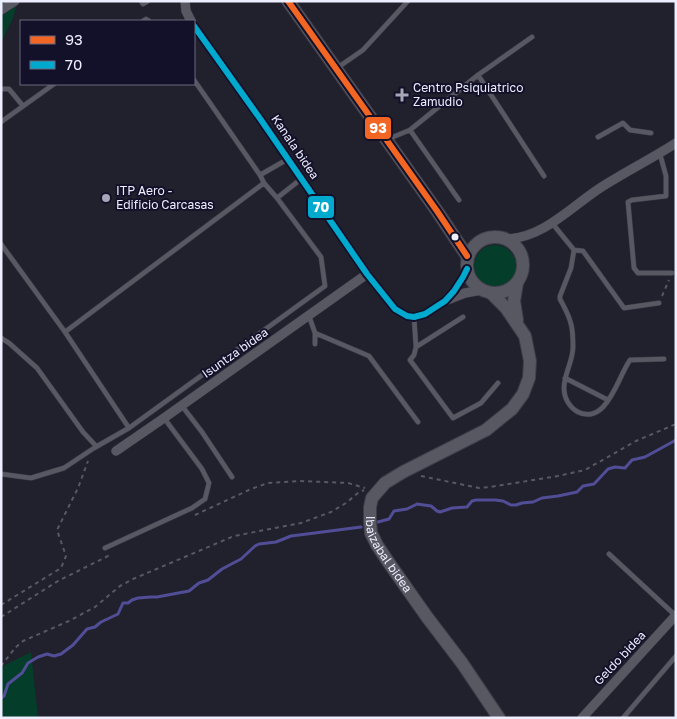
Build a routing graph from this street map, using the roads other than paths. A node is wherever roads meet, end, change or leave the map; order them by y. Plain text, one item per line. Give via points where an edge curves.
1 (15, 1) edge
2 (141, 1) edge
3 (148, 1) edge
4 (185, 1) edge
5 (288, 1) edge
6 (408, 1) edge
7 (1, 10) edge
8 (190, 20) edge
9 (195, 27) edge
10 (532, 37) dead end
11 (336, 68) junction
12 (478, 75) junction
13 (195, 81) edge
14 (53, 85) edge
15 (1, 90) edge
16 (23, 106) junction
17 (1, 122) edge
18 (410, 130) junction
19 (651, 133) dead end
20 (598, 137) dead end
21 (387, 140) junction
22 (676, 143) edge
23 (660, 154) junction
24 (288, 159) junction
25 (260, 175) junction
26 (544, 176) dead end
27 (301, 179) junction
28 (264, 184) junction
29 (277, 198) junction
30 (459, 200) dead end
31 (552, 222) junction
32 (508, 239) junction
33 (1, 244) edge
34 (574, 250) junction
35 (467, 263) junction
36 (672, 273) road end
37 (367, 274) junction
38 (517, 283) junction
39 (486, 292) junction
40 (445, 300) junction
41 (659, 304) road end
42 (309, 316) junction
43 (463, 316) dead end
44 (414, 317) junction
45 (519, 326) junction
46 (65, 332) junction
47 (315, 333) junction
48 (1, 338) edge
49 (315, 344) dead end
50 (416, 347) junction
51 (664, 359) dead end
52 (565, 378) junction
53 (498, 383) dead end
54 (608, 400) junction
55 (182, 406) junction
56 (164, 418) junction
57 (418, 422) dead end
58 (129, 428) junction
59 (96, 446) junction
60 (116, 451) dead end
61 (1, 474) edge
62 (232, 477) dead end
63 (105, 548) dead end
64 (609, 554) dead end
65 (676, 616) edge
66 (676, 656) edge
67 (499, 716) edge
68 (582, 718) edge
69 (623, 718) edge

1 - 7 street
2 - 3 lane via 143,4
4 - 8 street
5 - 11 street
6 - 11 lane via 363,50
9 - 24 street, Kanala bidea
10 - 12 lane
11 - 21 street
12 - 18 lane
12 - 26 lane
13 - 25 lane
14 - 16 lane
15 - 16 lane via 9,89
16 - 17 lane
18 - 21 lane
18 - 30 lane
19 - 20 lane via 630,130 623,123
21 - 35 street via 437,211
22 - 23 street
23 - 31 street via 600,188
23 - 36 lane via 666,176 666,196 628,202 634,268 638,273
24 - 25 lane
24 - 27 street, Kanala bidea
25 - 28 lane
27 - 29 lane
27 - 37 street, Kanala bidea
28 - 29 lane
28 - 46 lane
29 - 58 lane via 321,257 325,286
31 - 32 street via 533,234
31 - 34 lane
32 - 35 street via 498,236 479,241 472,247
32 - 38 street via 515,244 523,259
33 - 46 lane
34 - 41 lane via 582,251 624,308
34 - 52 lane via 560,296 572,325 573,350
35 - 39 street via 469,278
35 - 40 street via 459,284
37 - 42 street, Isuntza bidea
37 - 44 street, Kanala bidea via 395,310
38 - 39 street via 500,293
38 - 45 street, Ibaizabal bidea via 515,309
39 - 40 street via 465,293
39 - 45 street, Ibaizabal bidea via 506,308
40 - 44 street via 425,314
42 - 47 lane
42 - 55 street, Isuntza bidea
43 - 50 lane
44 - 50 lane
45 - 67 street, Ibaizabal bidea via 525,336 530,361 529,378 512,409 486,430 385,483 372,498 370,507 371,533 377,546
46 - 58 lane
47 - 49 lane
47 - 57 lane via 369,356
48 - 59 lane via 37,368
50 - 53 lane via 410,360 453,418 481,403
51 - 54 lane via 630,360
52 - 54 lane
52 - 54 lane via 566,400 583,415 594,414
55 - 56 street, Isuntza bidea
55 - 62 lane
56 - 60 street, Isuntza bidea
56 - 63 lane via 209,482 204,499 192,508
58 - 59 lane
59 - 61 lane via 64,468 31,478
64 - 65 lane
65 - 68 street, Geldo bidea
66 - 69 lane

